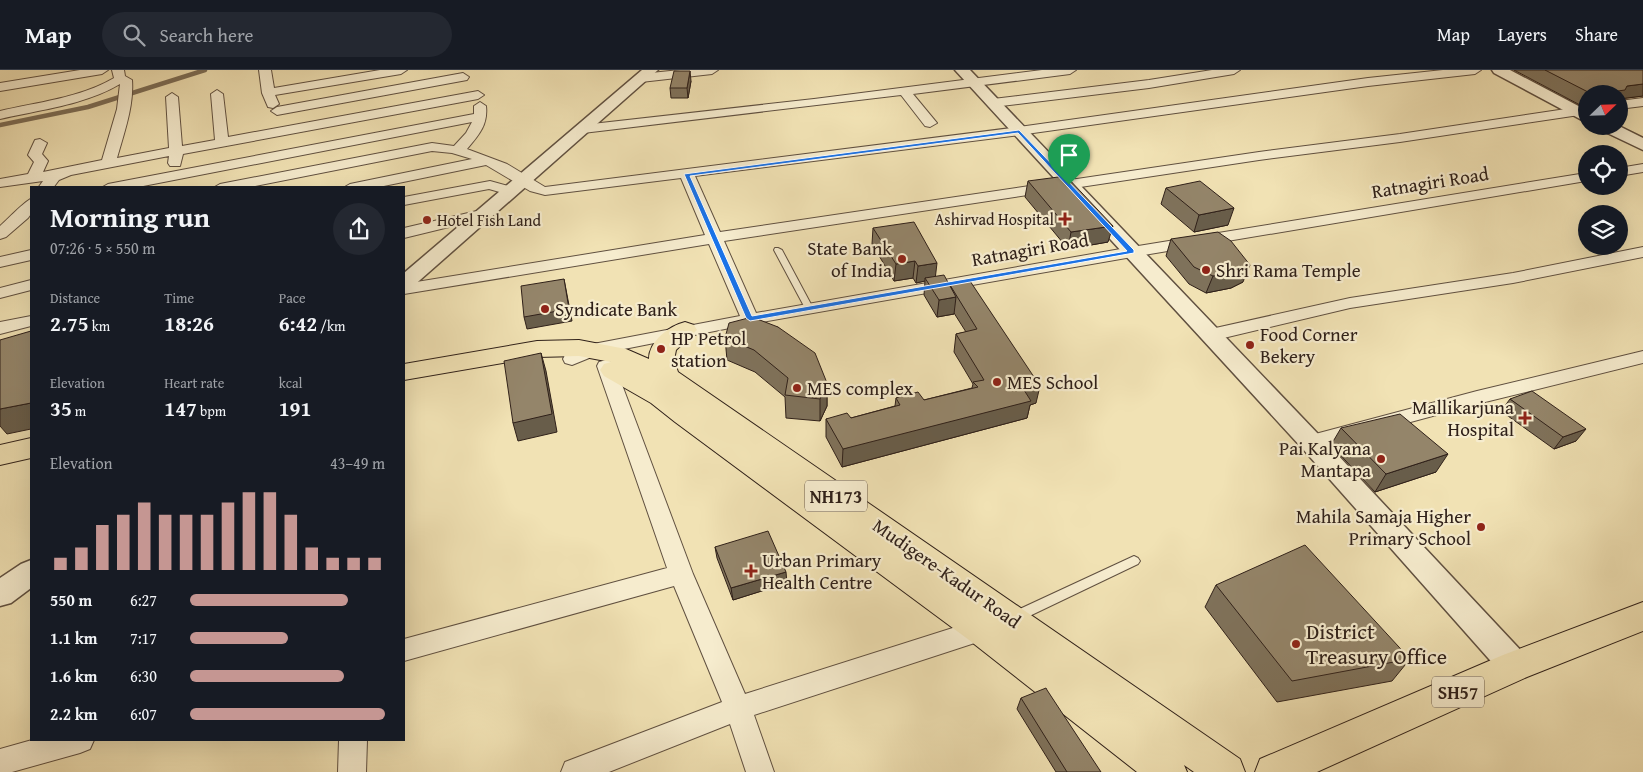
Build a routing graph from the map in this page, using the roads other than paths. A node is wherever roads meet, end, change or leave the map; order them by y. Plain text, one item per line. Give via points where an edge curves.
1 (102, 70) edge
2 (265, 70) edge
3 (401, 70) edge
4 (712, 70) edge
5 (1070, 70) edge
6 (1234, 70) edge
7 (1475, 70) edge
8 (1499, 70) edge
9 (1197, 73) edge
10 (119, 74) edge
11 (461, 74) edge
12 (646, 74) edge
13 (968, 76) edge
14 (0, 87) edge
15 (905, 92) junction
16 (268, 93) junction
17 (217, 94) dead end
18 (478, 95) junction
19 (172, 97) dead end
20 (1643, 102) edge
21 (993, 103) junction
22 (1628, 104) edge
23 (1578, 110) edge
24 (277, 111) junction
25 (1578, 113) edge
26 (0, 115) edge
27 (482, 116) junction
28 (930, 123) dead end
29 (583, 129) junction
30 (1019, 131) junction
31 (277, 132) junction
32 (1624, 135) edge
33 (222, 142) junction
34 (40, 143) dead end
35 (1643, 145) edge
36 (457, 150) junction
37 (176, 151) junction
38 (485, 161) junction
39 (108, 164) junction
40 (1643, 168) edge
41 (1628, 170) edge
42 (687, 174) junction
43 (1578, 178) edge
44 (174, 181) edge
45 (39, 182) edge
46 (0, 183) edge
47 (1069, 185) junction
48 (127, 186) edge
49 (230, 186) edge
50 (360, 186) edge
51 (517, 186) junction
52 (405, 201) edge
53 (30, 205) edge
54 (481, 215) junction
55 (30, 227) edge
56 (0, 233) edge
57 (405, 233) edge
58 (714, 240) junction
59 (778, 250) dead end
60 (1132, 252) junction
61 (1643, 252) edge
62 (30, 255) edge
63 (0, 262) edge
64 (405, 283) edge
65 (30, 285) edge
66 (405, 289) edge
67 (0, 293) edge
68 (809, 308) junction
69 (750, 318) junction
70 (30, 321) edge
71 (0, 328) edge
72 (685, 330) junction
73 (1211, 335) junction
74 (1643, 357) edge
75 (590, 358) junction
76 (405, 372) edge
77 (667, 377) junction
78 (405, 385) edge
79 (1311, 442) junction
80 (30, 448) edge
81 (0, 455) edge
82 (30, 462) edge
83 (0, 469) edge
84 (1134, 561) dead end
85 (30, 573) edge
86 (681, 574) junction
87 (0, 594) edge
88 (1643, 616) edge
89 (1011, 619) junction
90 (981, 630) junction
91 (405, 650) edge
92 (1515, 666) junction
93 (738, 708) junction
94 (76, 741) edge
95 (353, 741) edge
96 (0, 762) edge
97 (352, 772) edge
98 (575, 772) edge
99 (760, 772) edge
100 (1168, 772) edge
101 (1226, 772) edge
102 (1274, 772) edge

1 - 14 street
2 - 16 street
3 - 16 street
4 - 12 street
5 - 13 street
6 - 9 street
7 - 30 street
8 - 23 street
9 - 21 street
10 - 26 street via 105,88 85,95
10 - 39 street via 127,83 126,96
11 - 18 street
11 - 24 street
12 - 29 street
13 - 15 street
13 - 21 street
15 - 28 street
15 - 29 street
16 - 24 street
17 - 33 street
18 - 27 street
18 - 31 street
19 - 37 street
20 - 22 street
21 - 30 street
24 - 31 street
25 - 47 street
27 - 36 street via 476,131
27 - 44 street
29 - 51 street
30 - 42 street
30 - 47 street
31 - 33 street
32 - 35 street
33 - 37 street
34 - 45 street via 35,155 41,161
36 - 38 street
36 - 49 street via 432,147
37 - 39 street
37 - 44 street
38 - 50 street
38 - 51 street via 500,166
39 - 45 street via 59,174
40 - 41 street
42 - 51 street via 545,191
42 - 58 street
43 - 60 street, Ratnagiri Road
44 - 48 street
45 - 46 street
47 - 58 street
47 - 60 street
51 - 52 street via 490,185
51 - 54 street
53 - 56 street
54 - 57 street
54 - 64 street
55 - 56 street
58 - 66 street
58 - 69 street
59 - 68 lane
60 - 68 street, Ratnagiri Road
60 - 73 street
61 - 73 street via 1513,278 1350,303
62 - 63 street
65 - 67 street
68 - 69 street, Ratnagiri Road
69 - 72 street, Ratnagiri Road
70 - 71 street
72 - 75 street, Ratnagiri Road
72 - 77 main road via 661,354
73 - 79 street
74 - 79 street via 1402,416
75 - 76 main road, Mudigere-Kadur Road / NH173 via 537,349
75 - 77 main road, Mudigere-Kadur Road / NH173 via 617,355
75 - 78 main road, Mudigere-Kadur Road / NH173 via 524,364
75 - 86 street
75 - 90 main road, Mudigere-Kadur Road / NH173 via 660,397
77 - 89 main road, Mudigere-Kadur Road / NH173
79 - 92 street
80 - 81 main road
82 - 83 main road
84 - 89 lane
85 - 87 street
86 - 91 street
86 - 93 street
88 - 92 main road, SH57
89 - 101 main road, Mudigere-Kadur Road / NH173
90 - 93 street
90 - 100 main road, Mudigere-Kadur Road / NH173
92 - 102 main road, SH57
93 - 98 street
93 - 99 street
94 - 96 street
95 - 97 street

